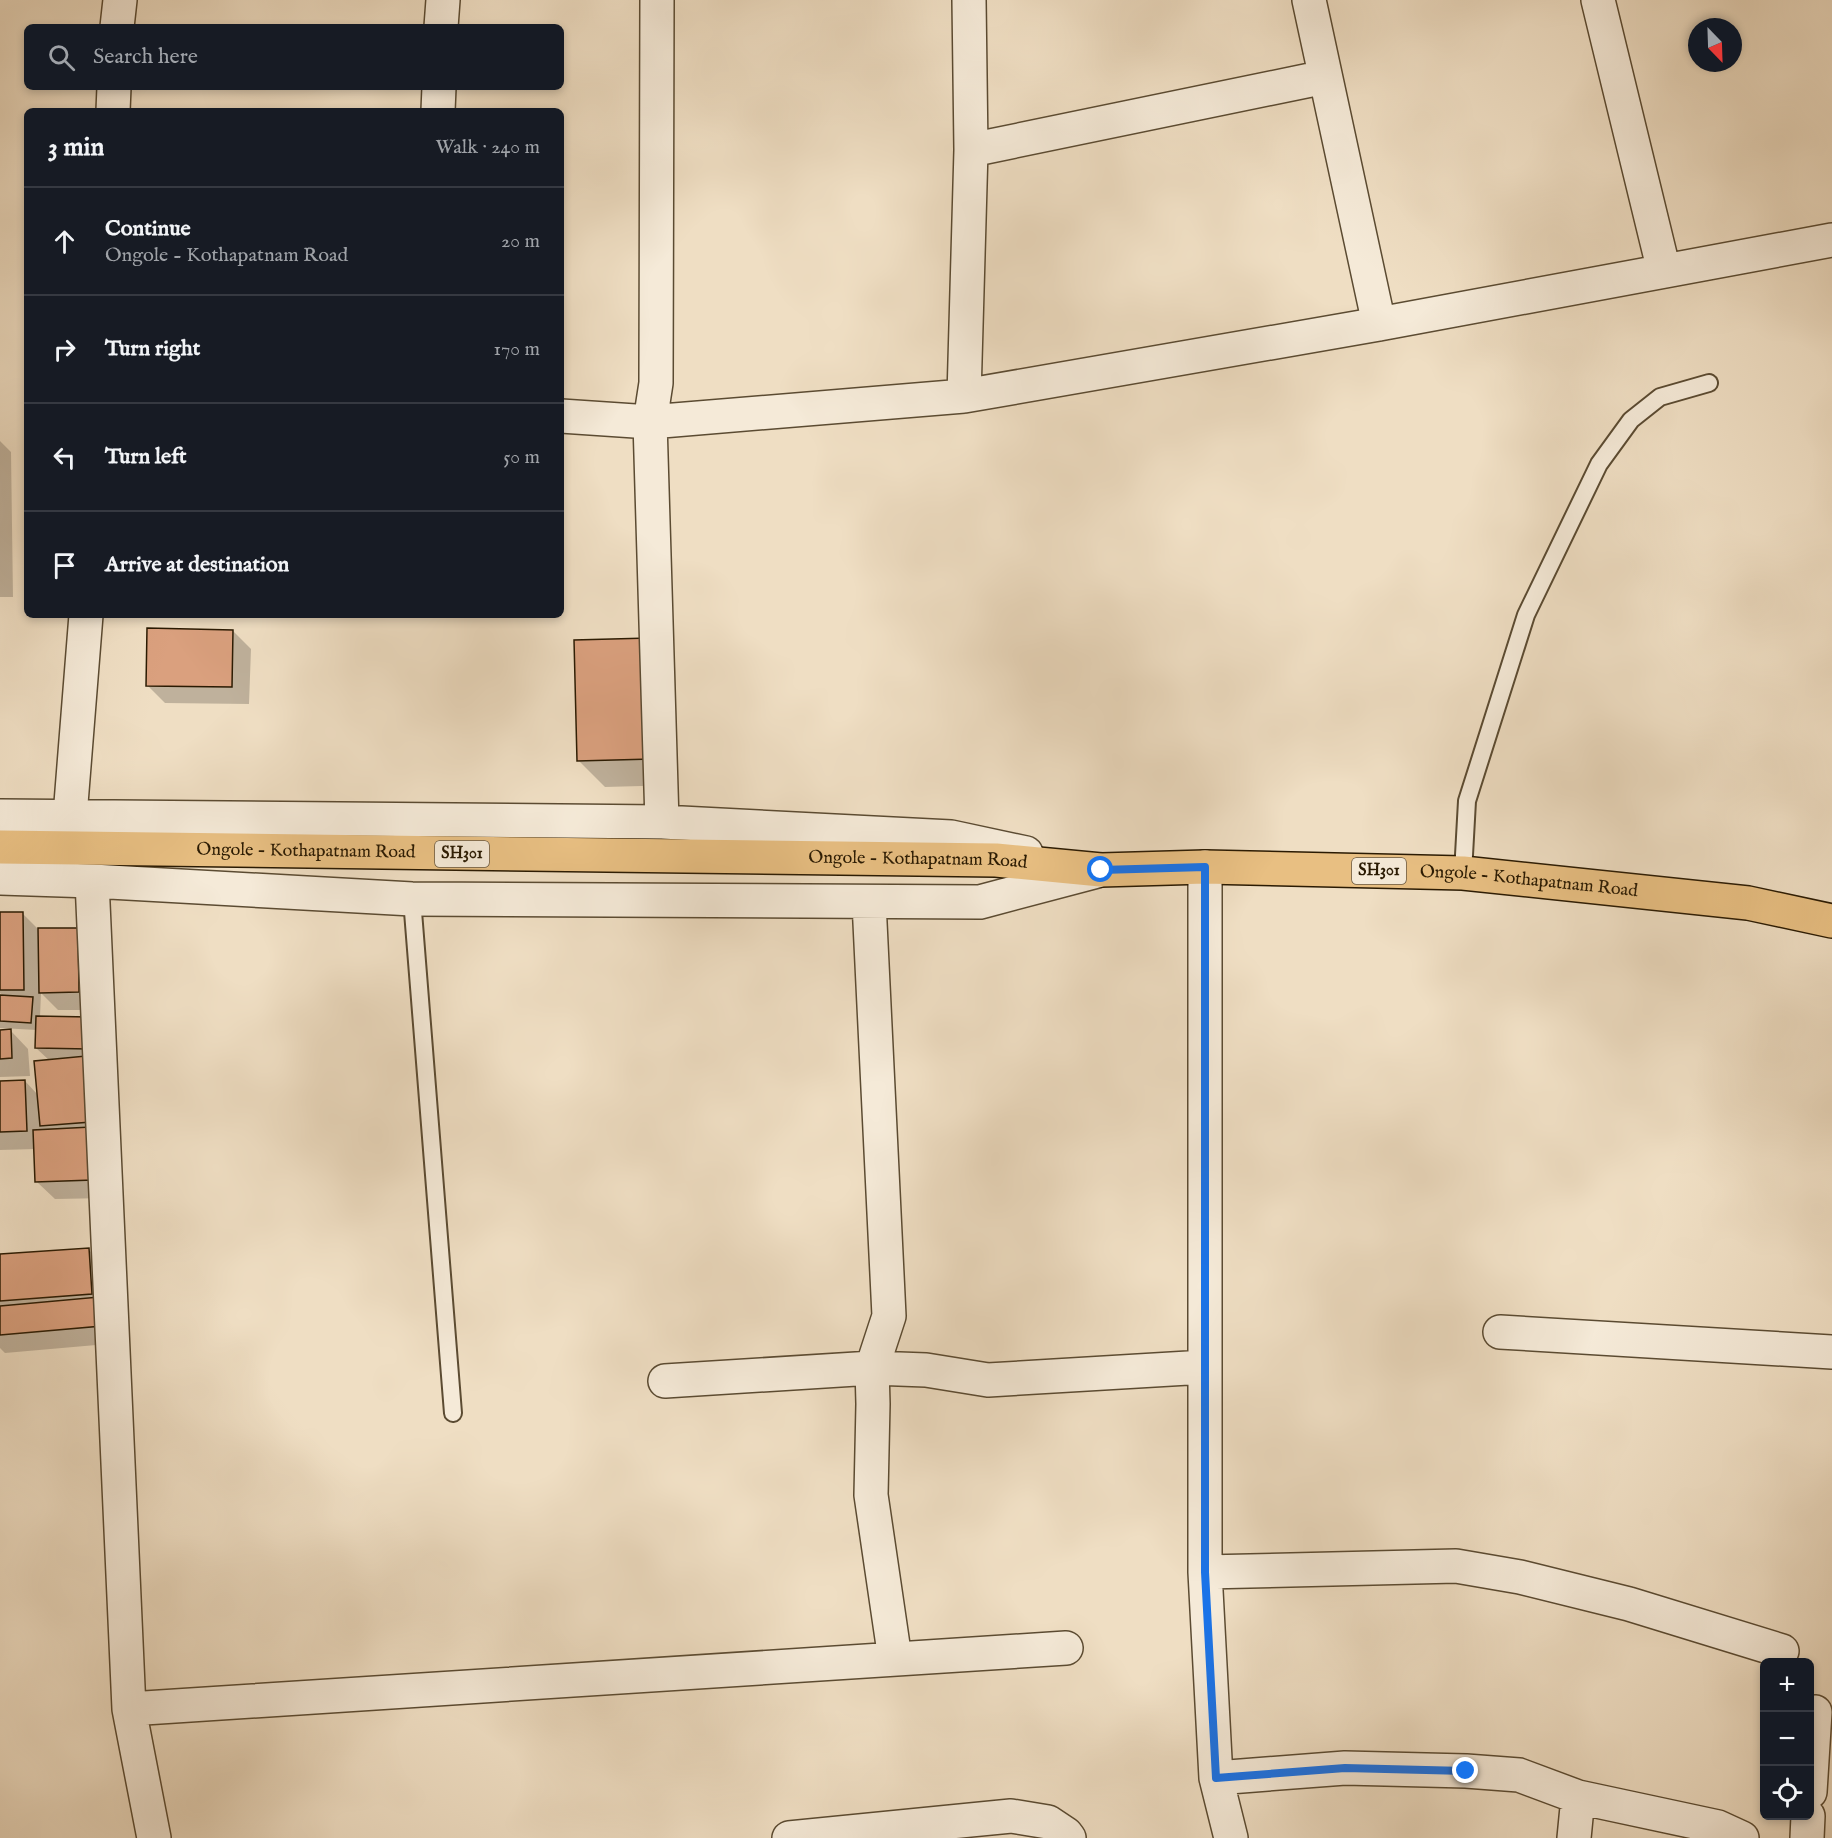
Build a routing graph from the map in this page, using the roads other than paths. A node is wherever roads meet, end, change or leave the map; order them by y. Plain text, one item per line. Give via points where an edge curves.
1 (120, 0) edge
2 (442, 0) edge
3 (657, 0) edge
4 (969, 0) edge
5 (1309, 0) edge
6 (1598, 0) edge
7 (117, 24) edge
8 (441, 24) edge
9 (1325, 77) junction
10 (114, 90) edge
11 (439, 90) edge
12 (112, 108) edge
13 (438, 108) edge
14 (971, 150) junction
15 (1832, 240) edge
16 (1664, 271) junction
17 (1379, 324) junction
18 (1709, 383) dead end
19 (964, 396) junction
20 (564, 416) edge
21 (650, 422) junction
22 (86, 618) edge
23 (0, 816) edge
24 (70, 816) junction
25 (662, 822) junction
26 (0, 847) edge
27 (1205, 867) junction
28 (1101, 870) junction
29 (1463, 873) junction
30 (0, 878) edge
31 (92, 881) junction
32 (412, 899) junction
33 (869, 902) junction
34 (1832, 921) edge
35 (1500, 1332) dead end
36 (1832, 1352) edge
37 (1205, 1366) junction
38 (872, 1368) junction
39 (665, 1381) dead end
40 (453, 1413) dead end
41 (1205, 1572) junction
42 (1066, 1648) dead end
43 (1782, 1651) dead end
44 (895, 1659) junction
45 (129, 1709) junction
46 (1815, 1712) dead end
47 (1811, 1766) edge
48 (1216, 1778) junction
49 (1578, 1797) junction
50 (1808, 1820) edge
51 (154, 1838) edge
52 (789, 1838) edge
53 (1069, 1838) edge
54 (1231, 1838) edge
55 (1574, 1838) edge
56 (1742, 1838) edge
57 (1807, 1838) edge

1 - 7 street
2 - 8 street
3 - 21 street via 656,383
4 - 14 street
5 - 9 street
6 - 16 street
9 - 14 street
9 - 17 street
10 - 12 street
11 - 13 street
14 - 19 street
15 - 16 street
16 - 17 street
17 - 19 street
18 - 29 lane via 1659,397 1631,420 1599,464 1526,615 1467,801
19 - 21 street
20 - 21 street
21 - 25 street
22 - 24 street
23 - 24 street
24 - 25 street
25 - 28 street via 951,837
26 - 28 main road, Ongole - Kothapatnam Road / SH301 via 996,860
27 - 28 main road, Ongole - Kothapatnam Road / SH301
27 - 29 main road, Ongole - Kothapatnam Road / SH301
27 - 37 street
28 - 33 street via 980,902
29 - 34 main road, Ongole - Kothapatnam Road / SH301 via 1748,903
30 - 31 street
31 - 32 street
31 - 45 street
32 - 33 street
32 - 40 lane
33 - 38 street via 889,1316
35 - 36 street
37 - 38 street via 988,1380 926,1370
37 - 41 street
38 - 39 street
38 - 44 street via 871,1495
41 - 43 street via 1456,1566 1629,1604
41 - 48 street
42 - 44 street
44 - 45 street
45 - 51 street
46 - 47 street
48 - 49 street via 1345,1768 1466,1771 1519,1775
48 - 54 street
49 - 55 street
49 - 56 street via 1718,1827
50 - 57 street
52 - 53 street via 1011,1816 1048,1822

